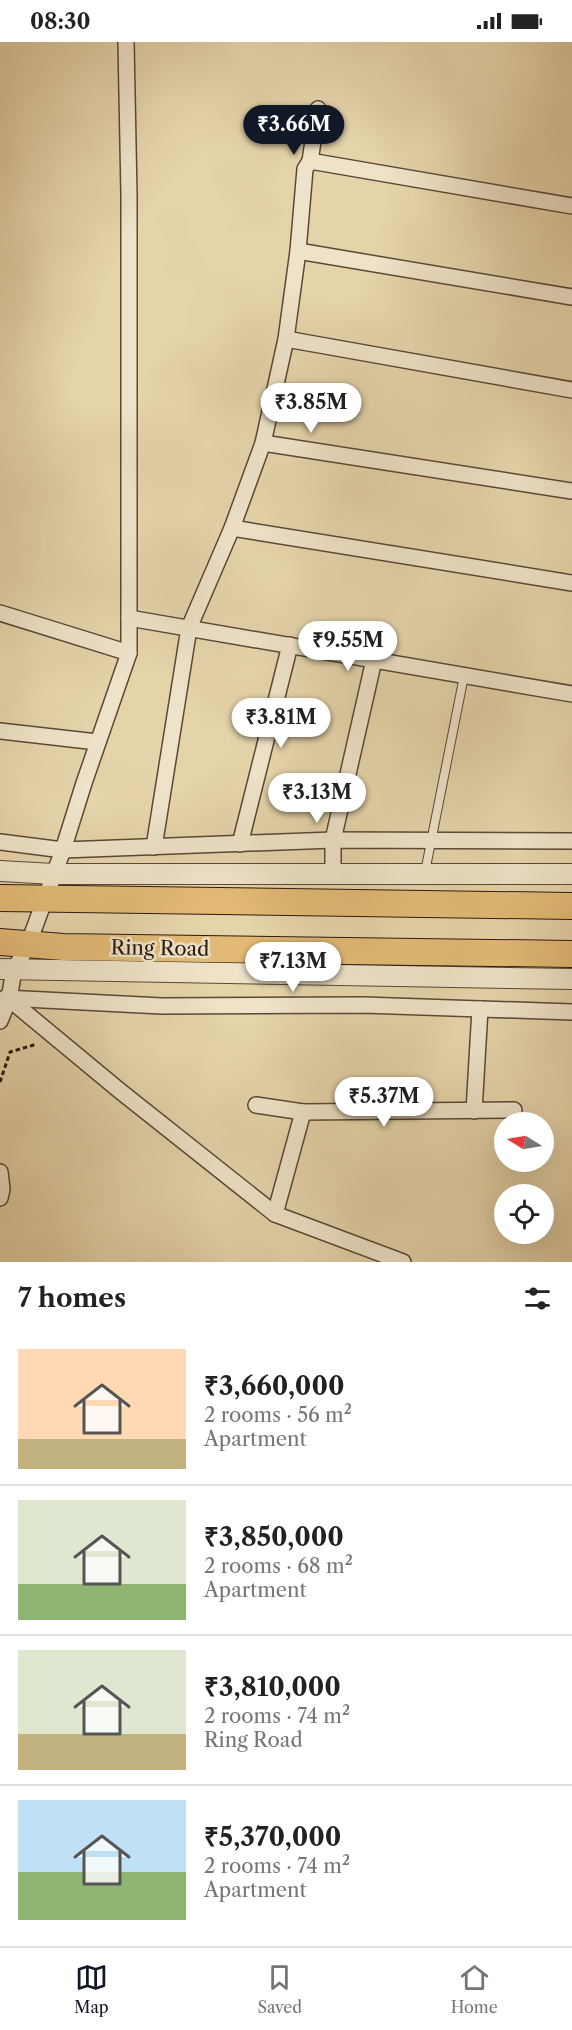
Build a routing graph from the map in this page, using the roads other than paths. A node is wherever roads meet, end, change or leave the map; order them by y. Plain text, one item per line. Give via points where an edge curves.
1 (126, 42) edge
2 (318, 109) dead end
3 (310, 161) junction
4 (572, 206) edge
5 (298, 251) junction
6 (572, 297) edge
7 (286, 339) junction
8 (572, 390) edge
9 (263, 443) junction
10 (572, 491) edge
11 (232, 528) junction
12 (572, 583) edge
13 (0, 613) edge
14 (129, 618) junction
15 (189, 628) junction
16 (290, 645) junction
17 (129, 653) junction
18 (374, 660) junction
19 (464, 676) junction
20 (572, 694) edge
21 (0, 731) edge
22 (98, 742) junction
23 (333, 840) junction
24 (432, 840) junction
25 (572, 841) edge
26 (0, 842) edge
27 (240, 844) junction
28 (154, 847) junction
29 (63, 850) junction
30 (0, 871) edge
31 (333, 873) junction
32 (424, 873) junction
33 (54, 874) junction
34 (572, 874) edge
35 (0, 898) edge
36 (45, 899) junction
37 (572, 906) edge
38 (0, 942) edge
39 (28, 945) junction
40 (572, 954) edge
41 (7, 969) edge
42 (572, 979) edge
43 (4, 998) edge
44 (480, 1009) junction
45 (572, 1012) edge
46 (0, 1021) edge
47 (256, 1105) dead end
48 (514, 1110) dead end
49 (474, 1111) junction
50 (303, 1112) junction
51 (0, 1172) edge
52 (0, 1198) edge
53 (275, 1214) junction
54 (403, 1262) edge

1 - 14 street
2 - 3 street
3 - 4 street
3 - 5 street via 305,169
5 - 6 street
5 - 7 street
7 - 8 street
7 - 9 street
9 - 10 street
9 - 11 street
11 - 12 street
11 - 15 street
13 - 17 street
14 - 15 street
14 - 17 street
15 - 16 street
15 - 28 street
16 - 18 street
16 - 27 street
17 - 22 street
18 - 19 street
18 - 23 street
19 - 20 street
19 - 24 lane
21 - 22 street
22 - 29 street
23 - 24 street
23 - 27 street
23 - 31 street
24 - 25 street
24 - 32 lane
26 - 29 street
27 - 28 street
28 - 29 street
29 - 33 street
30 - 33 street
31 - 32 street
31 - 33 street
32 - 34 street
33 - 36 street
35 - 36 highway
36 - 37 highway
36 - 39 street
38 - 39 highway, Ring Road
39 - 40 highway, Ring Road
39 - 41 street
41 - 42 street
41 - 43 street
43 - 44 street via 162,1006
43 - 46 street
43 - 53 street
44 - 45 street
44 - 49 street
47 - 50 street
48 - 49 street
49 - 50 street
50 - 53 street
51 - 52 street
53 - 54 street

